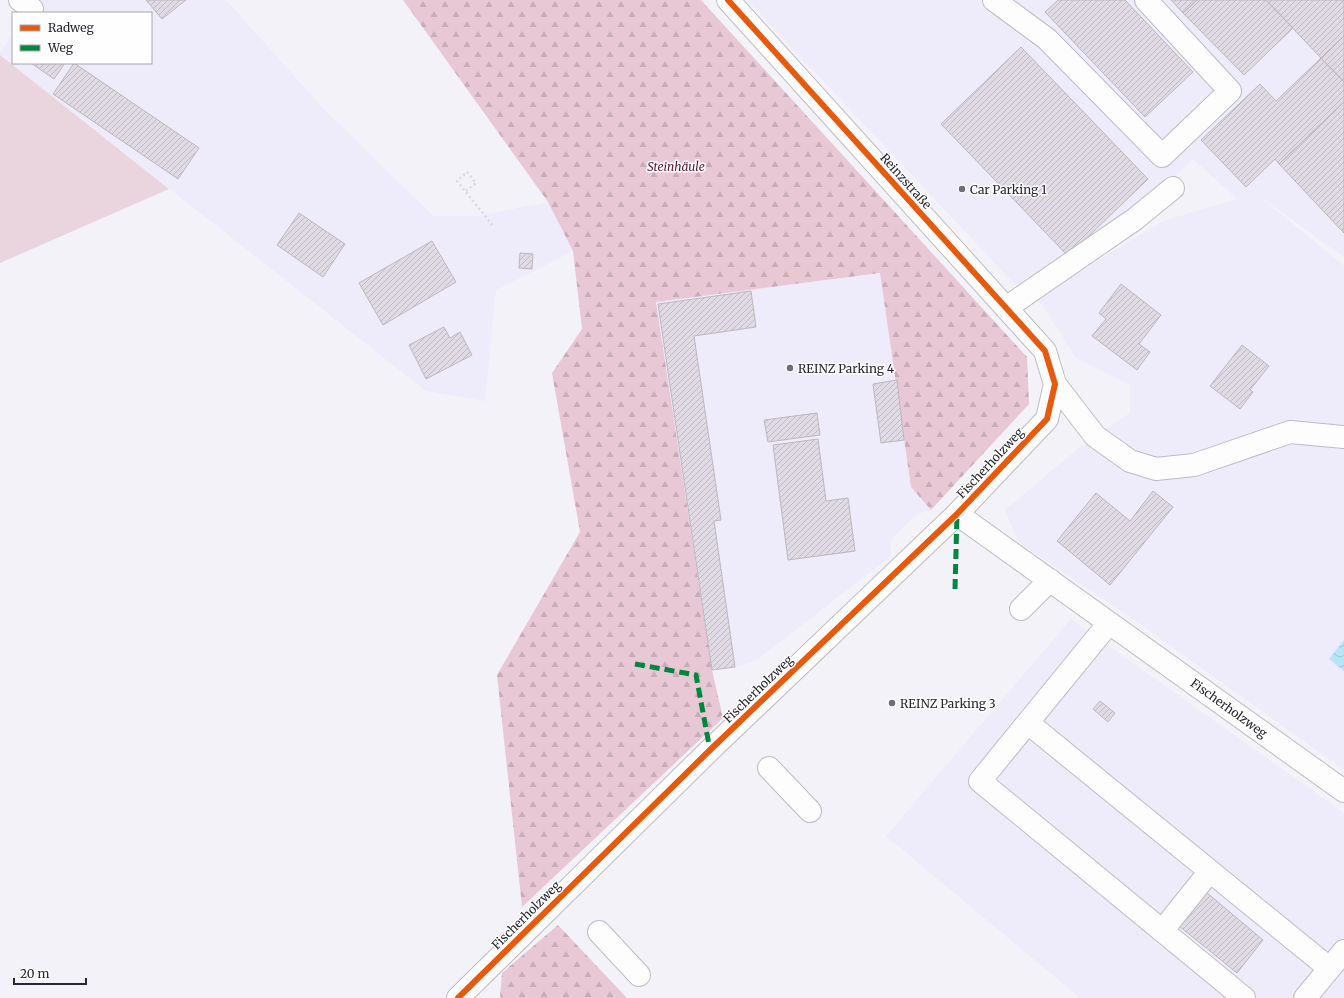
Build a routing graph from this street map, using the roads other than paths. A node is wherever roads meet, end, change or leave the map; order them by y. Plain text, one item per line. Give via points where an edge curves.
1 (728, 0) edge
2 (994, 0) edge
3 (1149, 1) edge
4 (1173, 188) dead end
5 (1006, 308) junction
6 (1054, 384) junction
7 (1344, 437) edge
8 (957, 514) junction
9 (1050, 580) junction
10 (1021, 609) dead end
11 (1109, 623) junction
12 (1028, 723) junction
13 (769, 768) dead end
14 (1344, 790) edge
15 (810, 811) dead end
16 (1210, 871) junction
17 (1162, 931) junction
18 (599, 932) dead end
19 (1344, 951) edge
20 (1329, 968) junction
21 (639, 975) dead end
22 (458, 998) edge
23 (1244, 998) edge
24 (1305, 998) edge

1 - 5 street, Reinzstraße
2 - 3 street via 1047,39 1162,156 1230,91
4 - 5 street via 1136,220
5 - 6 street, Reinzstraße via 1045,351
6 - 7 street via 1095,436 1130,461 1156,470 1194,465 1290,432
6 - 8 street, Fischerholzweg via 1047,419
8 - 9 street, Fischerholzweg
8 - 22 street, Fischerholzweg via 715,745
9 - 10 street
9 - 11 street, Fischerholzweg
11 - 12 street
11 - 14 street, Fischerholzweg
12 - 16 street
12 - 17 street via 980,781
13 - 15 street
16 - 17 street
16 - 20 street
17 - 23 street
18 - 21 street
19 - 20 street
20 - 24 street

